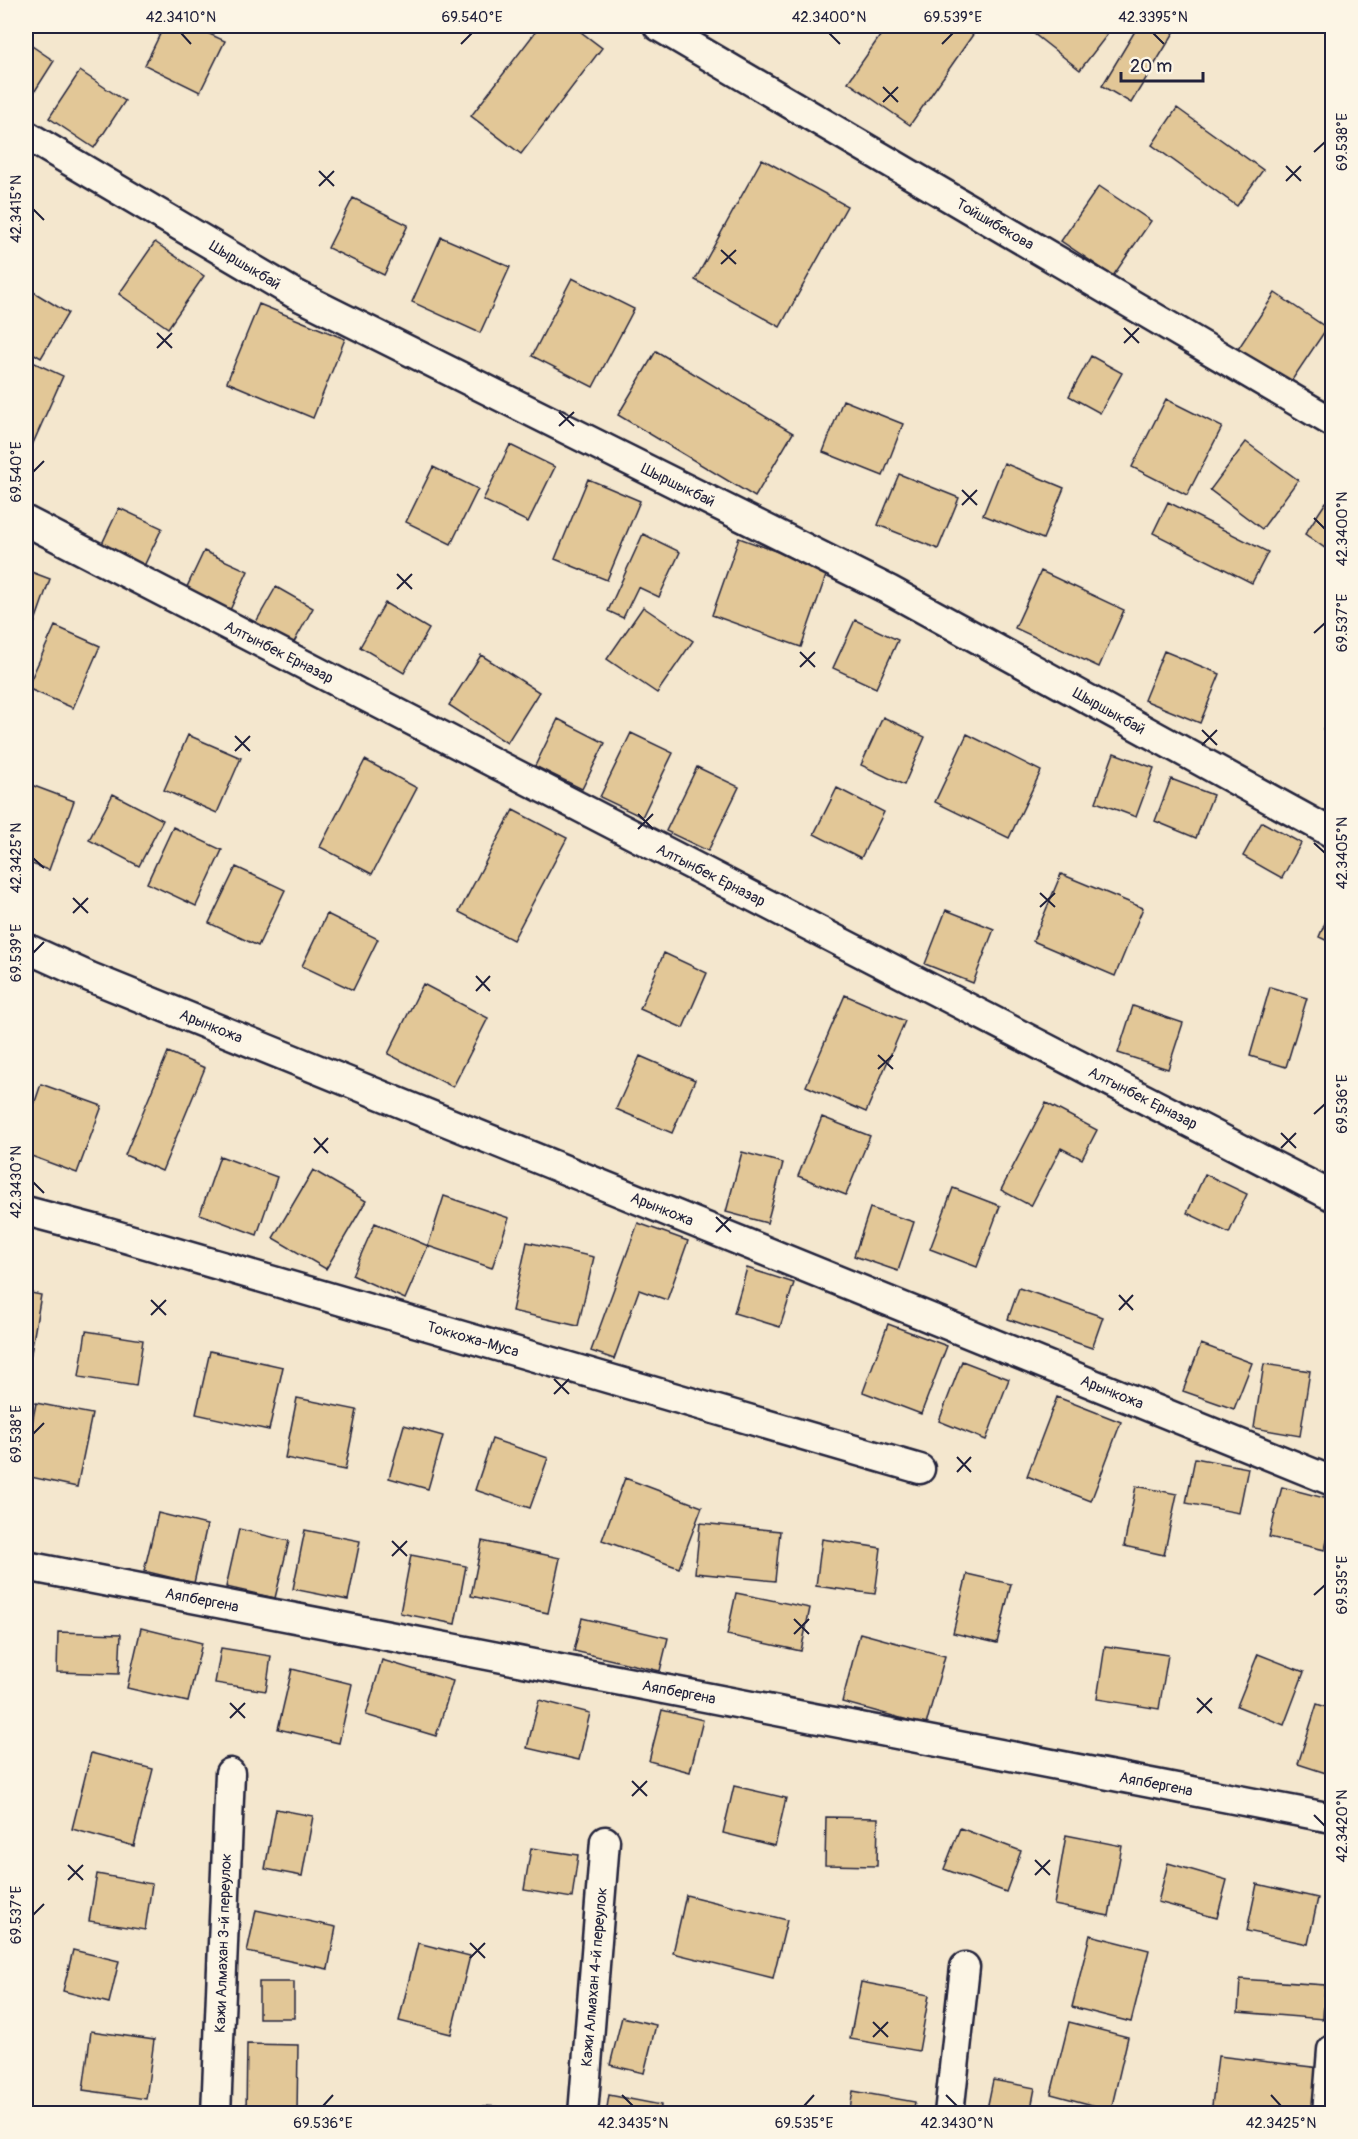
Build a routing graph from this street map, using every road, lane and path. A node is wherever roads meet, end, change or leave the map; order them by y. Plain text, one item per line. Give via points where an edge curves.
1 (658, 26) edge
2 (26, 135) edge
3 (1332, 422) edge
4 (26, 521) edge
5 (1332, 833) edge
6 (26, 948) edge
7 (1332, 1196) edge
8 (26, 1211) edge
9 (920, 1469) dead end
10 (1332, 1481) edge
11 (26, 1566) edge
12 (230, 1773) dead end
13 (1332, 1818) edge
14 (605, 1841) dead end
15 (965, 1967) dead end
16 (1332, 2050) edge
17 (216, 2114) edge
18 (583, 2114) edge
19 (949, 2114) edge
20 (1327, 2114) edge

1 - 3 street, Тойшибекова
2 - 5 street, Шыршыкбай via 295,294 889,590
4 - 7 street, Алтынбек Ерназар
6 - 10 street, Арынкожа
8 - 9 street, Токкожа-Муса
11 - 13 street, Аяпбергена
12 - 17 street, Кажи Алмахан 3-й переулок
14 - 18 street, Кажи Алмахан 4-й переулок
15 - 19 street
16 - 20 street

